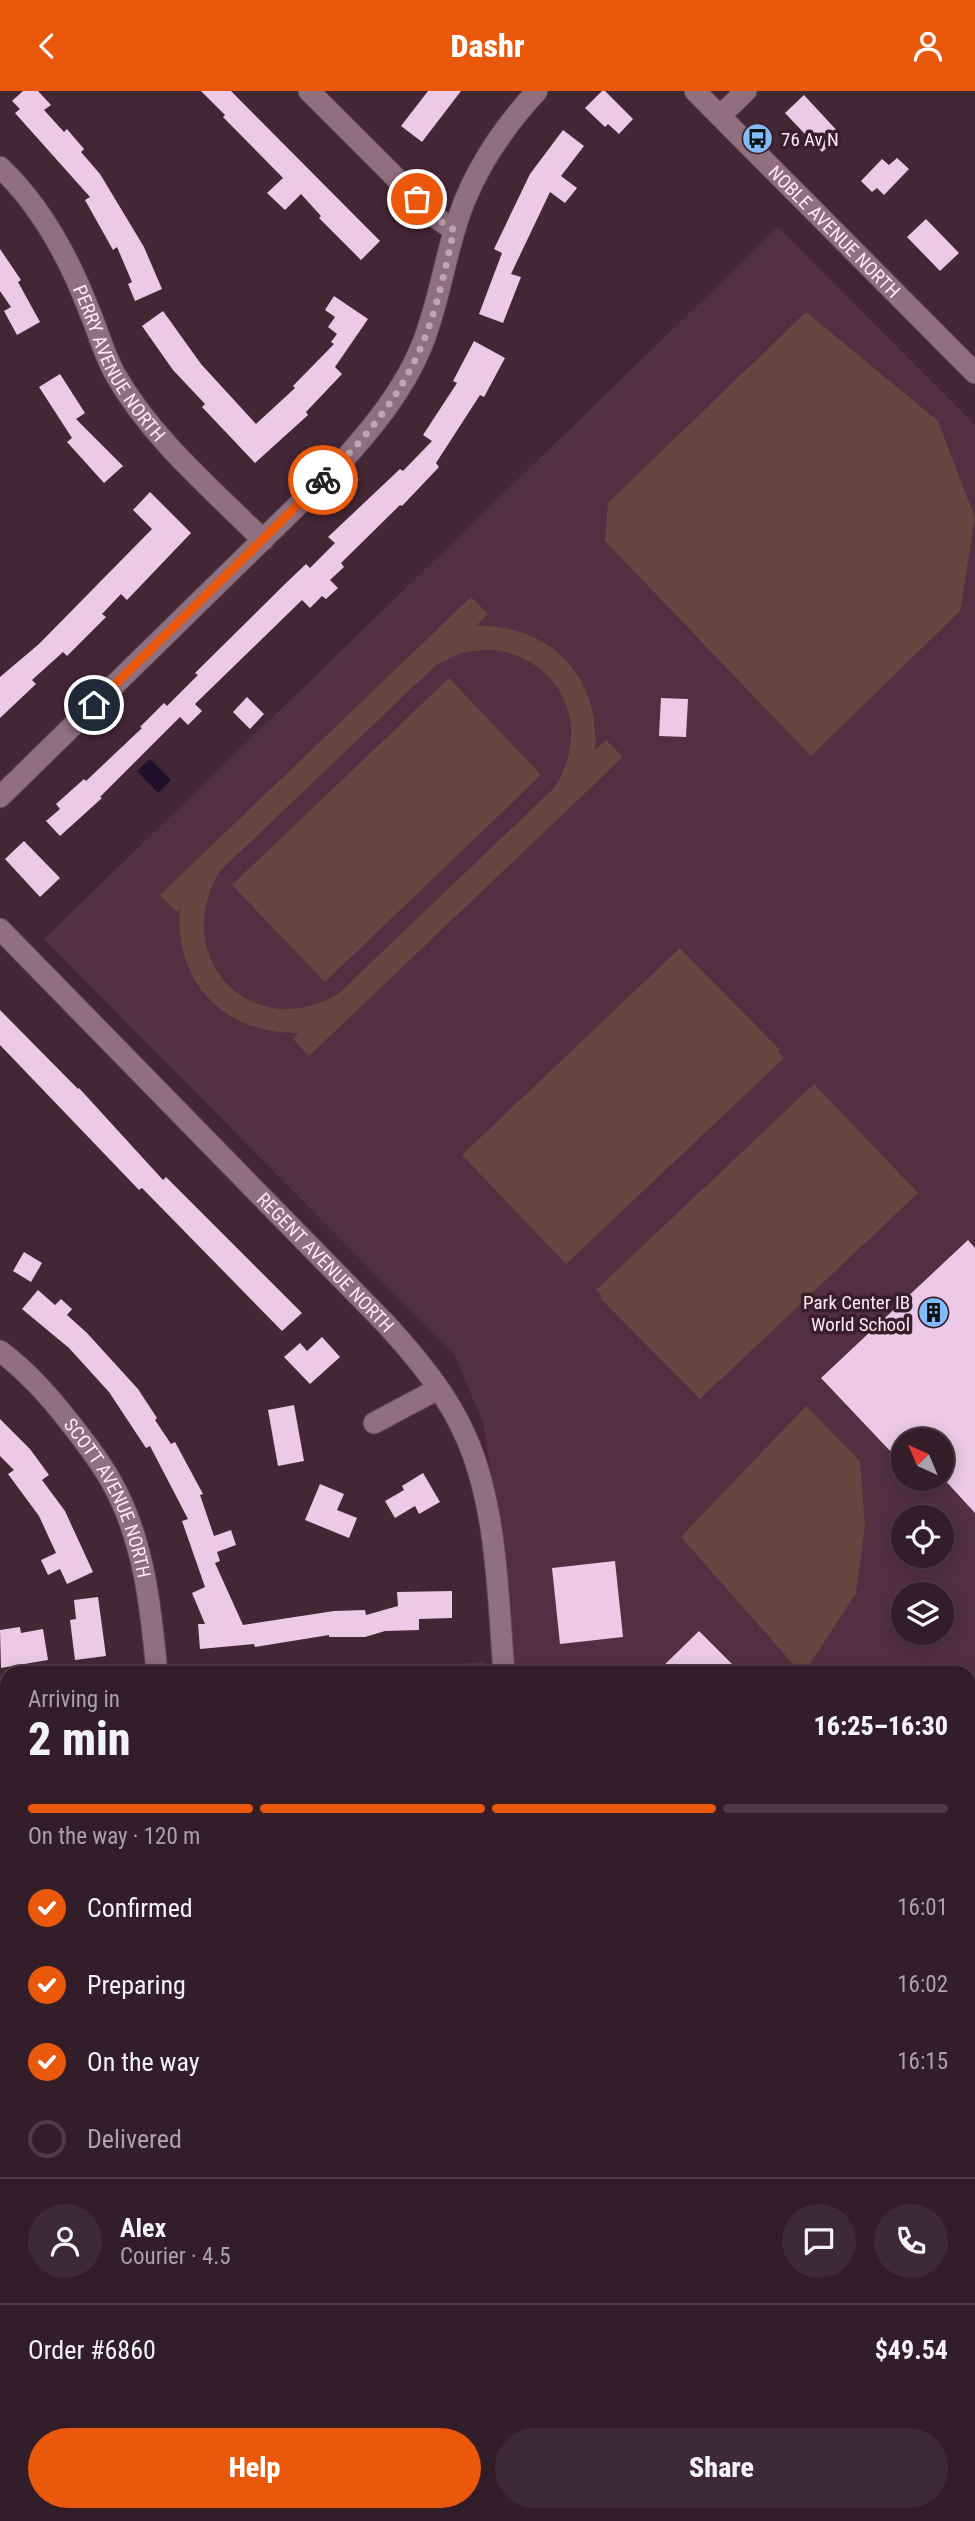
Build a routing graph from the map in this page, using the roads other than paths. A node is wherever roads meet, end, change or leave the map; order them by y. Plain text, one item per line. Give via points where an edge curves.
1 (309, 91) edge
2 (537, 91) edge
3 (695, 91) edge
4 (746, 91) edge
5 (720, 116) junction
6 (0, 167) edge
7 (454, 230) junction
8 (975, 373) edge
9 (263, 540) junction
10 (0, 797) edge
11 (0, 929) edge
12 (0, 1351) edge
13 (438, 1389) junction
14 (374, 1423) dead end
15 (156, 1666) edge
16 (503, 1666) edge

1 - 7 street via 435,217
2 - 7 street via 490,150
3 - 5 street, NOBLE AVENUE NORTH
4 - 5 street
5 - 8 street, NOBLE AVENUE NORTH
6 - 9 street, PERRY AVENUE NORTH via 29,198 58,244 113,371 137,409
7 - 9 street via 429,327 399,389 341,463
9 - 10 street
11 - 13 street, REGENT AVENUE NORTH via 386,1324
12 - 15 street, SCOTT AVENUE NORTH via 34,1380 111,1481 132,1530 143,1573
13 - 14 street
13 - 16 street, REGENT AVENUE NORTH via 466,1435 481,1478 494,1553

